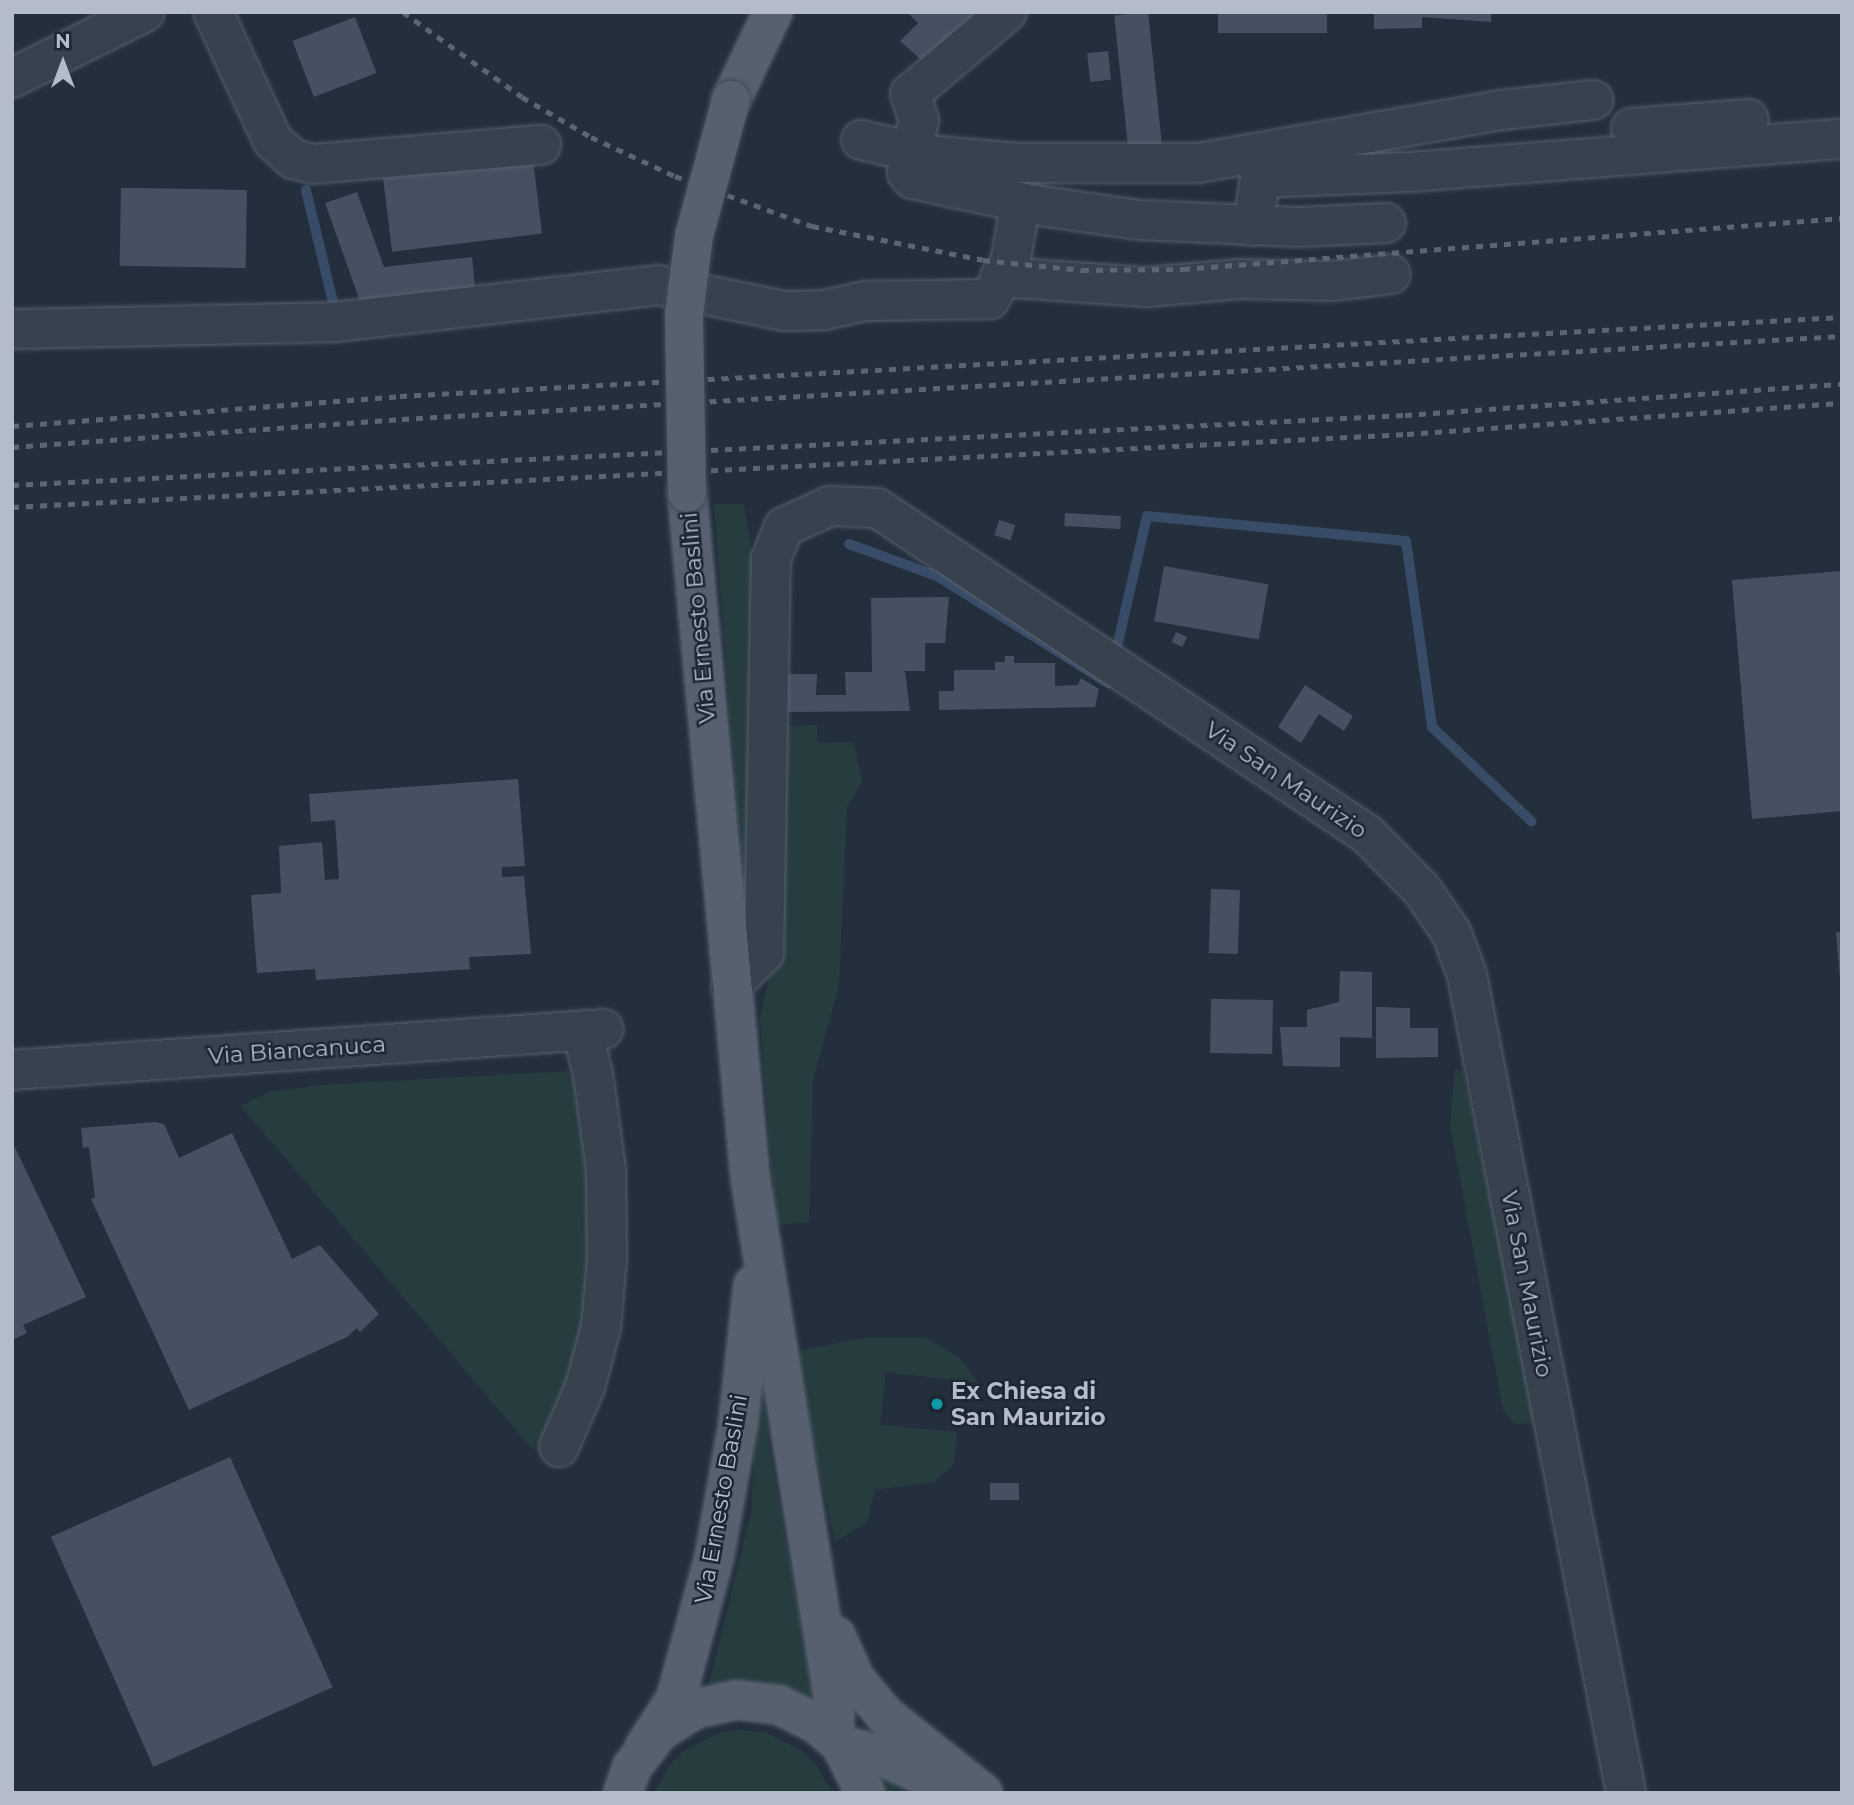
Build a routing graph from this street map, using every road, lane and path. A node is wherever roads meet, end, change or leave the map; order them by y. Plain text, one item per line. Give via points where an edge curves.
1 (145, 12) edge
2 (213, 12) edge
3 (773, 12) edge
4 (1007, 12) edge
5 (12, 78) edge
6 (1593, 100) dead end
7 (1842, 113) edge
8 (1842, 139) edge
9 (861, 140) dead end
10 (1415, 140) junction
11 (541, 145) dead end
12 (912, 152) junction
13 (1021, 202) junction
14 (1386, 223) dead end
15 (1252, 226) junction
16 (1391, 274) dead end
17 (1000, 277) junction
18 (12, 329) edge
19 (731, 986) junction
20 (12, 1070) edge
21 (758, 1238) junction
22 (559, 1447) dead end
23 (819, 1600) junction
24 (837, 1741) junction
25 (633, 1769) edge
26 (603, 1793) edge
27 (865, 1793) edge
28 (961, 1793) edge
29 (983, 1793) edge
30 (1626, 1793) edge

1 - 5 street
2 - 11 street via 273,141 293,159 313,164
3 - 19 main road, Via Ernesto Baslini, bridge via 731,100 694,236 684,314 687,493
4 - 12 street via 910,94 919,120
6 - 10 street
7 - 10 street
8 - 15 street via 1409,172 1260,178
9 - 12 street
10 - 12 street via 1198,163 1019,163
12 - 13 street via 907,173 912,179
13 - 15 street via 1140,220
13 - 17 street via 1010,263
14 - 15 street
16 - 17 street via 1333,281 1240,279 1147,287
17 - 18 street via 990,299 865,300 824,310 756,309 725,296 658,285 335,322
19 - 21 main road, Via Ernesto Baslini
19 - 30 street, Via San Maurizio via 764,953 771,559 784,527 830,506 877,508 1367,834 1422,890 1452,934 1467,975
20 - 22 street, Via Biancanuca via 593,1030 593,1074 606,1170 607,1258 598,1339 585,1387
21 - 23 main road, Via Ernesto Baslini
21 - 25 main road, Via Ernesto Baslini via 738,1424 714,1558 676,1698
23 - 24 main road, Via Ernesto Baslini
23 - 29 main road via 855,1679 885,1715
24 - 25 main road via 789,1709 736,1700 695,1709 659,1732
24 - 27 main road
24 - 28 main road via 880,1755
25 - 26 main road

